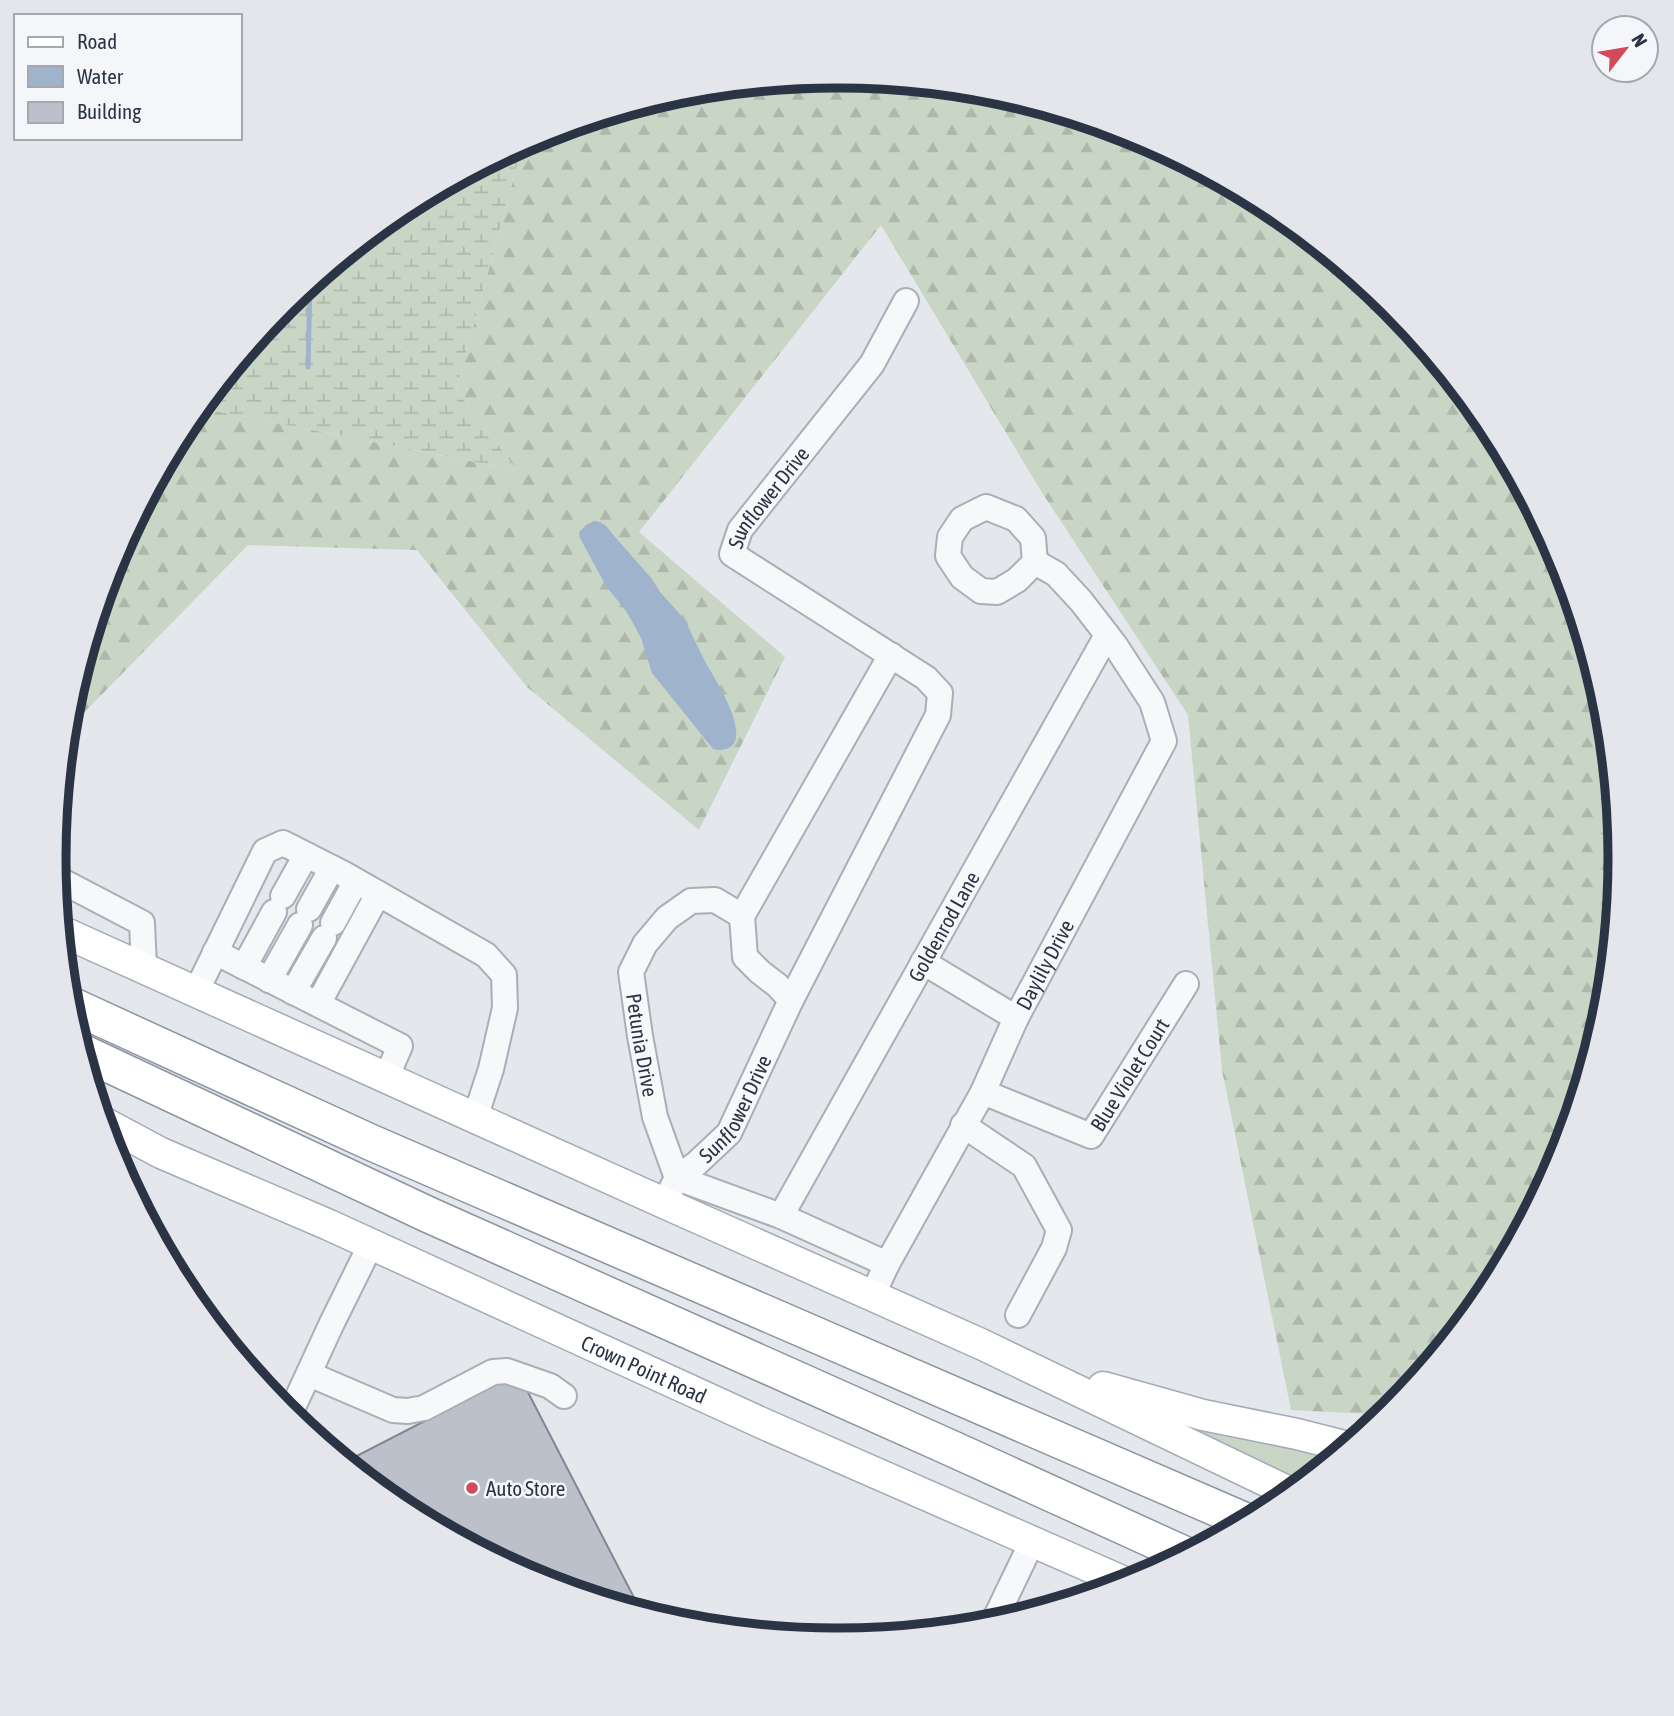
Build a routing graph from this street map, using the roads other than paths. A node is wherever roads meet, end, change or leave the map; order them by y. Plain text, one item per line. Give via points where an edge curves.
1 (906, 301) dead end
2 (1035, 562) dead end
3 (1107, 635) junction
4 (891, 655) junction
5 (306, 855) junction
6 (332, 868) junction
7 (67, 884) edge
8 (367, 887) junction
9 (742, 916) junction
10 (71, 935) edge
11 (215, 953) junction
12 (923, 962) junction
13 (244, 967) junction
14 (144, 968) junction
15 (269, 980) junction
16 (1186, 984) dead end
17 (196, 992) junction
18 (293, 992) junction
19 (792, 1000) junction
20 (318, 1004) junction
21 (81, 1010) edge
22 (1016, 1018) junction
23 (93, 1057) edge
24 (386, 1078) junction
25 (102, 1087) edge
26 (983, 1092) junction
27 (475, 1118) junction
28 (963, 1125) junction
29 (116, 1129) edge
30 (122, 1145) edge
31 (161, 1153) junction
32 (370, 1188) junction
33 (670, 1190) junction
34 (781, 1216) junction
35 (370, 1244) junction
36 (887, 1264) junction
37 (872, 1296) junction
38 (1018, 1315) dead end
39 (1022, 1363) junction
40 (309, 1374) junction
41 (564, 1396) dead end
42 (294, 1405) edge
43 (1336, 1444) edge
44 (1280, 1488) edge
45 (1236, 1517) edge
46 (1032, 1542) junction
47 (1175, 1550) edge
48 (1106, 1580) edge
49 (999, 1611) edge

1 - 4 street, Sunflower Drive via 872,364 740,530 733,554
2 - 3 street, Daylily Drive via 1056,574
3 - 12 street, Goldenrod Lane
3 - 22 street, Daylily Drive via 1153,702 1164,741
4 - 9 street
4 - 19 street, Sunflower Drive via 940,693 938,715
5 - 6 street
5 - 11 street via 283,843 265,851
5 - 13 street
6 - 8 street
6 - 15 street
7 - 14 street via 142,923
8 - 18 street via 328,930
8 - 20 street
8 - 27 street via 486,955 504,975 505,1008
9 - 19 street via 745,957
9 - 33 street, Petunia Drive via 715,900 691,901 667,918 645,944 631,972
10 - 14 main road
11 - 13 street
11 - 17 street
12 - 22 street
12 - 34 street, Goldenrod Lane
13 - 15 street
14 - 17 main road
15 - 18 street
16 - 26 street, Blue Violet Court via 1091,1136
17 - 24 main road
18 - 20 street
19 - 33 street, Sunflower Drive via 729,1133
20 - 24 street via 400,1046
21 - 45 highway via 370,1142
22 - 26 street, Daylily Drive
23 - 32 highway
24 - 27 main road
25 - 32 highway via 321,1182
26 - 28 street, Daylily Drive
27 - 33 main road
28 - 36 street, Daylily Drive
28 - 38 street via 1024,1166 1059,1230
29 - 31 main road, Crown Point Road
30 - 31 main road, Crown Point Road
31 - 35 main road, Crown Point Road
32 - 47 highway
33 - 34 street
33 - 37 main road
34 - 36 street
35 - 40 street
35 - 46 main road, Crown Point Road
36 - 37 street, Daylily Drive
37 - 39 main road
39 - 43 main road via 1203,1415
39 - 44 main road
40 - 41 street via 393,1410 424,1408 493,1372 507,1371 550,1386
40 - 42 street
46 - 48 main road, Crown Point Road
46 - 49 street

